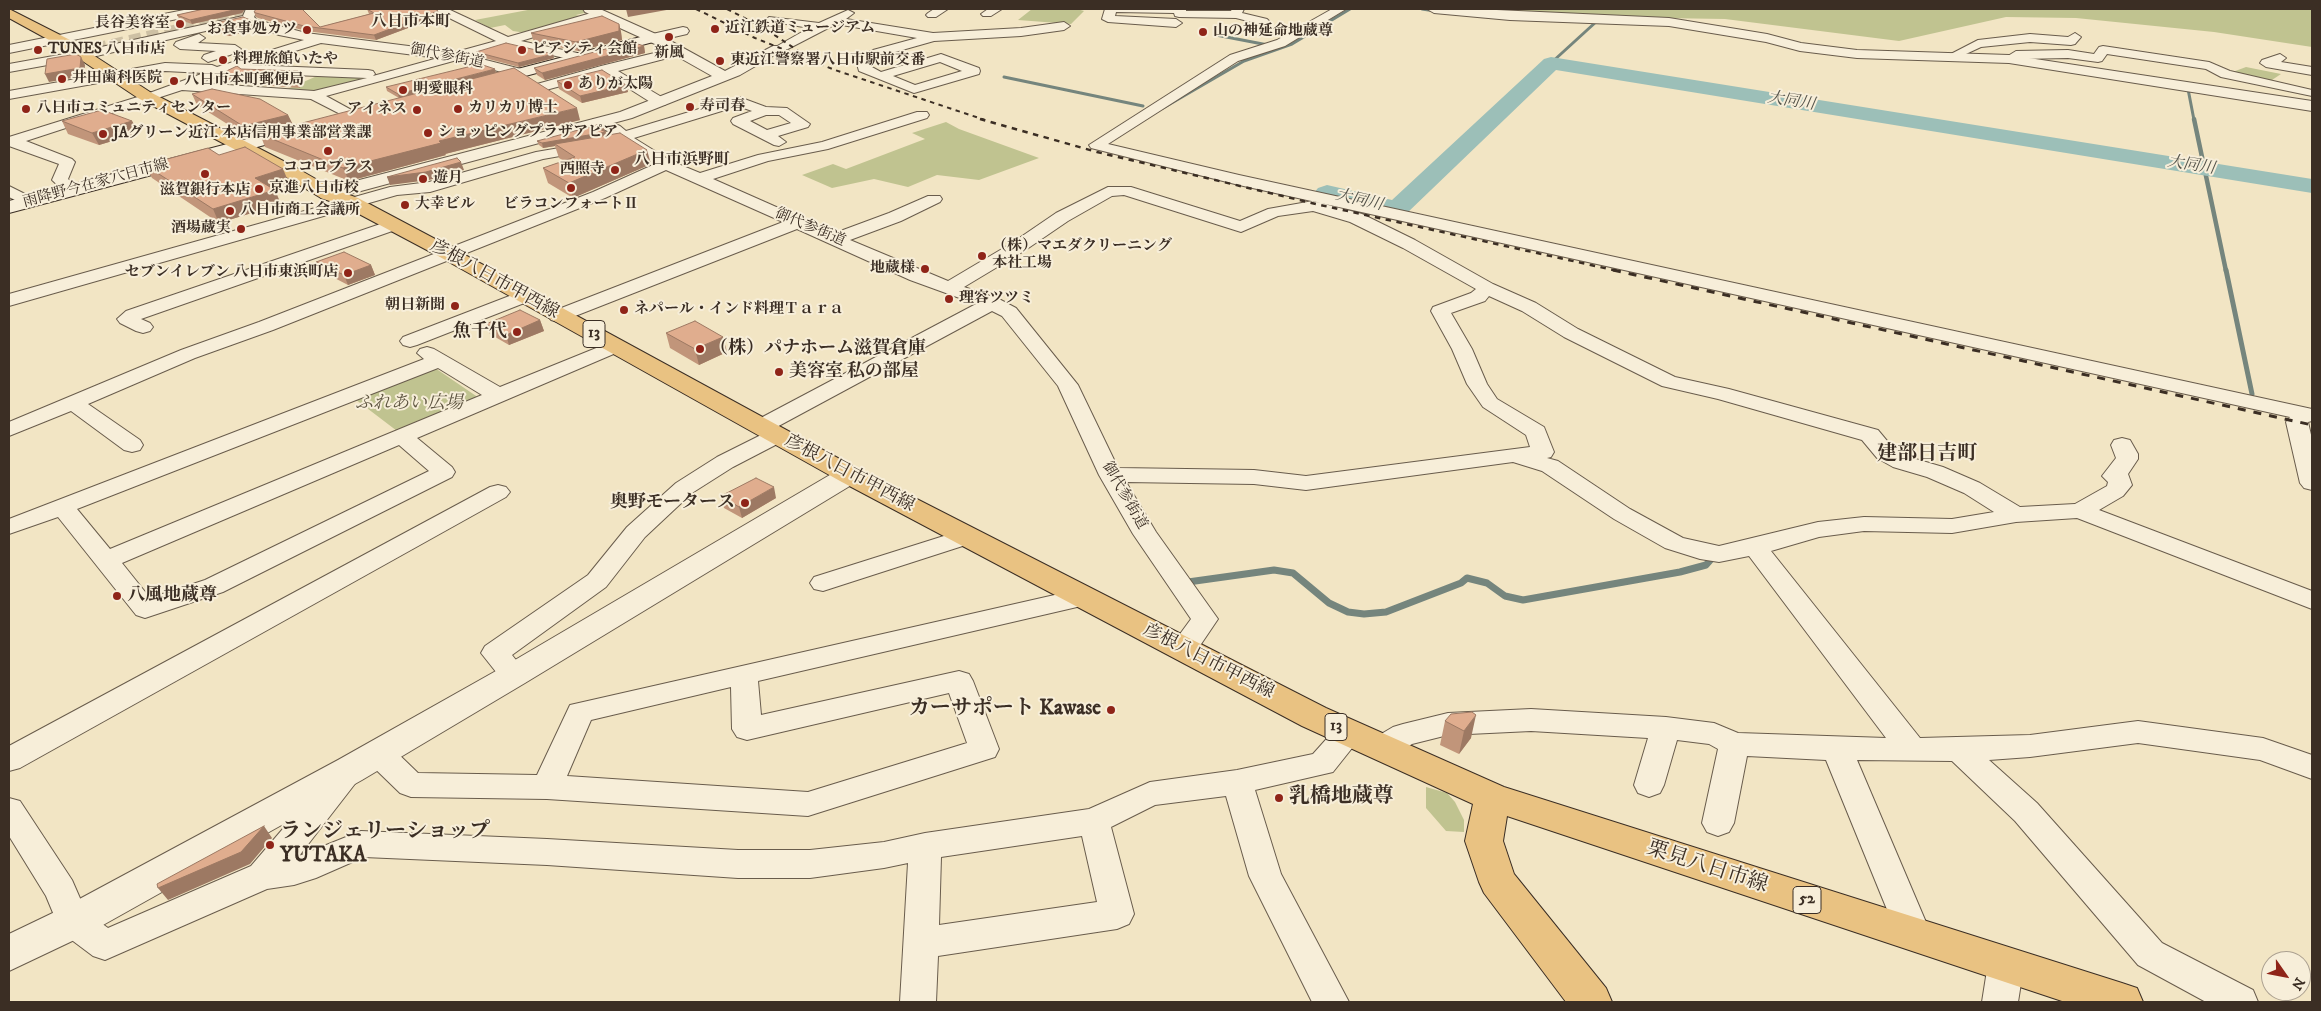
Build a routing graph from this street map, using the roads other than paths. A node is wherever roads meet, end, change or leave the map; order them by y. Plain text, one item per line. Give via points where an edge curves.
1 (207, 9) edge
2 (444, 9) edge
3 (855, 9) edge
4 (1340, 9) edge
5 (1434, 9) edge
6 (594, 11) edge
7 (1237, 12) edge
8 (9, 13) edge
9 (1180, 14) edge
10 (251, 16) edge
11 (773, 19) dead end
12 (834, 20) junction
13 (1263, 21) dead end
14 (1064, 26) dead end
15 (821, 27) junction
16 (1133, 28) dead end
17 (683, 31) dead end
18 (157, 37) junction
19 (933, 37) junction
20 (2075, 37) dead end
21 (652, 38) junction
22 (320, 39) junction
23 (59, 40) junction
24 (506, 41) junction
25 (183, 44) junction
26 (2108, 46) junction
27 (9, 49) edge
28 (778, 49) joint
29 (679, 51) junction
30 (81, 55) junction
31 (456, 56) junction
32 (1953, 56) junction
33 (578, 57) junction
34 (2280, 58) dead end
35 (2009, 59) junction
36 (2170, 59) junction
37 (2266, 63) junction
38 (179, 67) junction
39 (9, 68) edge
40 (226, 69) junction
41 (606, 69) junction
42 (2312, 71) edge
43 (520, 73) junction
44 (2114, 74) junction
45 (390, 76) junction
46 (724, 76) junction
47 (880, 76) junction
48 (114, 77) junction
49 (178, 86) junction
50 (542, 86) junction
51 (465, 87) edge
52 (314, 95) junction
53 (9, 96) edge
54 (558, 97) edge
55 (149, 98) junction
56 (2310, 99) edge
57 (660, 102) junction
58 (371, 111) edge
59 (764, 112) junction
60 (922, 115) dead end
61 (352, 116) junction
62 (590, 117) junction
63 (335, 121) edge
64 (317, 125) edge
65 (766, 135) junction
66 (624, 138) junction
67 (10, 142) edge
68 (241, 146) junction
69 (823, 146) junction
70 (792, 151) junction
71 (842, 156) dead end
72 (666, 164) junction
73 (701, 178) junction
74 (72, 190) junction
75 (9, 191) edge
76 (328, 194) junction
77 (934, 200) dead end
78 (29, 202) junction
79 (351, 202) junction
80 (9, 207) edge
81 (796, 223) junction
82 (392, 225) junction
83 (836, 239) junction
84 (447, 253) junction
85 (950, 288) junction
86 (1487, 288) junction
87 (525, 296) junction
88 (9, 300) edge
89 (992, 303) junction
90 (558, 316) junction
91 (143, 327) dead end
92 (616, 346) junction
93 (438, 361) junction
94 (498, 395) junction
95 (73, 403) junction
96 (2308, 414) edge
97 (9, 430) edge
98 (770, 431) junction
99 (403, 438) junction
100 (132, 445) dead end
101 (2122, 445) dead end
102 (1515, 456) junction
103 (849, 475) junction
104 (1110, 475) junction
105 (2312, 483) edge
106 (498, 492) dead end
107 (62, 506) junction
108 (2080, 511) junction
109 (2016, 515) junction
110 (9, 527) edge
111 (966, 537) junction
112 (1755, 547) junction
113 (105, 561) junction
114 (823, 583) dead end
115 (1081, 598) junction
116 (2312, 600) edge
117 (1183, 649) junction
118 (744, 674) junction
119 (514, 675) junction
120 (1666, 728) junction
121 (1349, 733) junction
122 (1734, 744) junction
123 (1382, 748) junction
124 (1837, 749) junction
125 (1912, 750) junction
126 (1959, 750) junction
127 (9, 760) edge
128 (364, 762) junction
129 (2312, 767) edge
130 (1237, 782) junction
131 (1649, 785) dead end
132 (546, 787) junction
133 (1492, 797) junction
134 (9, 811) edge
135 (1094, 821) junction
136 (1718, 823) dead end
137 (925, 846) junction
138 (263, 876) junction
139 (73, 922) junction
140 (1914, 934) junction
141 (922, 943) junction
142 (9, 953) edge
143 (2006, 964) junction
144 (918, 1002) edge
145 (1331, 1002) edge
146 (1591, 1002) edge
147 (2000, 1002) edge
148 (2122, 1002) edge
149 (2240, 1002) edge

1 - 23 street
2 - 24 street
3 - 12 street
4 - 96 street via 1281,43 1234,58 1096,145 1249,182
5 - 32 street via 1510,16 1669,22 1767,38 1826,52
6 - 21 street
6 - 24 street
7 - 9 street
7 - 13 street
8 - 23 main road, 彦根八日市甲西線 / 13
9 - 9 street via 1111,9 1108,19
9 - 16 street via 1172,35
10 - 18 street
10 - 22 street, 御代参街道 via 283,32
10 - 25 street
11 - 15 street
12 - 15 street
12 - 19 street
14 - 19 street
15 - 28 street
17 - 21 street
18 - 25 street
18 - 30 street
19 - 47 street via 866,59 864,68
20 - 32 street via 2071,41 2030,38 1978,44
21 - 29 street
21 - 33 street
22 - 31 street, 御代参街道
22 - 40 street
23 - 27 street
23 - 30 main road, 彦根八日市甲西線 / 13
24 - 31 street
24 - 33 street
25 - 38 street via 180,45 235,50
26 - 35 street via 2068,54 2016,55
26 - 36 street
26 - 44 street via 2105,69
28 - 46 street
29 - 41 street
29 - 46 street
30 - 39 street
30 - 48 main road, 彦根八日市甲西線 / 13
31 - 43 street, 御代参街道
31 - 45 street
32 - 35 street
33 - 43 street
34 - 37 street
35 - 44 street
36 - 37 street via 2188,51 2245,64 2258,66
36 - 56 street via 2209,66
37 - 42 street
38 - 40 street
38 - 48 street
40 - 45 street
40 - 49 street
41 - 50 street
41 - 57 street
43 - 50 street, 御代参街道
43 - 51 street
44 - 56 street
45 - 52 street
46 - 57 street
47 - 47 street via 914,89 974,71 940,58
48 - 53 street
48 - 55 main road, 彦根八日市甲西線 / 13
49 - 52 street
49 - 55 street
50 - 54 street, 御代参街道
52 - 61 street
55 - 67 street
55 - 68 main road, 彦根八日市甲西線 / 13
57 - 62 street via 626,115
58 - 61 street
59 - 65 street via 738,121
59 - 65 street via 782,111 803,124
59 - 66 street via 740,101
60 - 69 street
61 - 63 street
62 - 66 street, 御代参街道 via 615,129
62 - 76 street
64 - 68 street, 雨降野今在家八日市線
65 - 70 street
66 - 72 street, 御代参街道
66 - 79 street via 541,156 430,187 396,190
67 - 74 street via 67,162 60,180
68 - 74 street, 雨降野今在家八日市線
68 - 76 main road, 彦根八日市甲西線 / 13
69 - 70 street
69 - 71 street
70 - 73 street
72 - 73 street, 御代参街道
72 - 84 street via 599,195
73 - 81 street, 御代参街道
74 - 78 street, 雨降野今在家八日市線
75 - 78 street
76 - 79 main road, 彦根八日市甲西線 / 13
77 - 83 street
78 - 80 street, 雨降野今在家八日市線
79 - 82 main road, 彦根八日市甲西線 / 13
79 - 88 street
81 - 83 street, 御代参街道
81 - 90 street
82 - 84 main road, 彦根八日市甲西線 / 13
82 - 91 street via 127,319
83 - 85 street, 御代参街道
84 - 87 main road, 彦根八日市甲西線 / 13
84 - 95 street via 188,354
85 - 86 street via 1062,217 1108,192 1125,190 1241,228 1274,212 1313,206 1356,218 1410,244
85 - 89 street, 御代参街道
86 - 102 street via 1478,296 1440,311 1490,403 1536,432 1543,452
86 - 109 street via 1669,382 1870,435 1885,453 1901,462 1972,488
87 - 90 main road, 彦根八日市甲西線 / 13
87 - 93 street via 410,341
89 - 98 street
89 - 104 street, 御代参街道 via 1009,312 1068,385
90 - 92 main road, 彦根八日市甲西線 / 13
92 - 94 street
92 - 98 main road, 彦根八日市甲西線 / 13
93 - 94 street
93 - 107 street
94 - 99 street
95 - 97 street
95 - 100 street
96 - 105 street via 2297,422
98 - 103 main road, 彦根八日市甲西線 / 13
98 - 119 street via 684,488 636,532 597,581 495,653
99 - 113 street
99 - 113 street via 444,472 214,586 145,609
101 - 108 street via 2126,459 2114,476 2119,478 2120,485
102 - 104 street via 1306,483 1254,477
102 - 112 street via 1550,466 1674,544 1719,554
103 - 111 main road, 彦根八日市甲西線 / 13
103 - 119 street
104 - 117 street, 御代参街道 via 1145,534 1205,619
106 - 127 street
107 - 110 street
107 - 113 street
108 - 109 street
108 - 116 street
109 - 112 street via 1952,526 1864,524 1818,530
111 - 114 street
111 - 115 main road, 彦根八日市甲西線 / 13
112 - 125 street
115 - 117 main road, 彦根八日市甲西線 / 13
115 - 118 street
117 - 121 main road, 彦根八日市甲西線 / 13
118 - 132 street via 580,712
118 - 132 street via 747,729 959,681 984,749 808,804
119 - 128 street
120 - 122 street via 1714,734
120 - 123 street via 1531,720 1448,724 1403,735
120 - 131 street
121 - 123 main road, 彦根八日市甲西線 / 13
121 - 130 street via 1322,764
122 - 124 street
122 - 136 street
123 - 133 main road, 彦根八日市甲西線 / 13
124 - 125 street
124 - 140 street
125 - 126 street
126 - 129 street via 2030,746 2138,732 2263,749
126 - 149 street via 2026,812 2150,954
128 - 132 street via 412,786
128 - 138 street
128 - 139 street
130 - 135 street via 1150,794
130 - 145 street via 1266,876
133 - 140 main road, 栗見八日市線 / 52
133 - 146 main road via 1484,841 1498,882
134 - 139 street via 60,890
135 - 137 street
135 - 141 street via 1118,914
137 - 138 street via 884,855 810,864 738,864 361,844 316,864
137 - 141 street
138 - 139 street via 105,945
139 - 142 street
140 - 143 main road, 栗見八日市線 / 52
141 - 144 street
143 - 147 street
143 - 148 main road, 栗見八日市線 / 52

